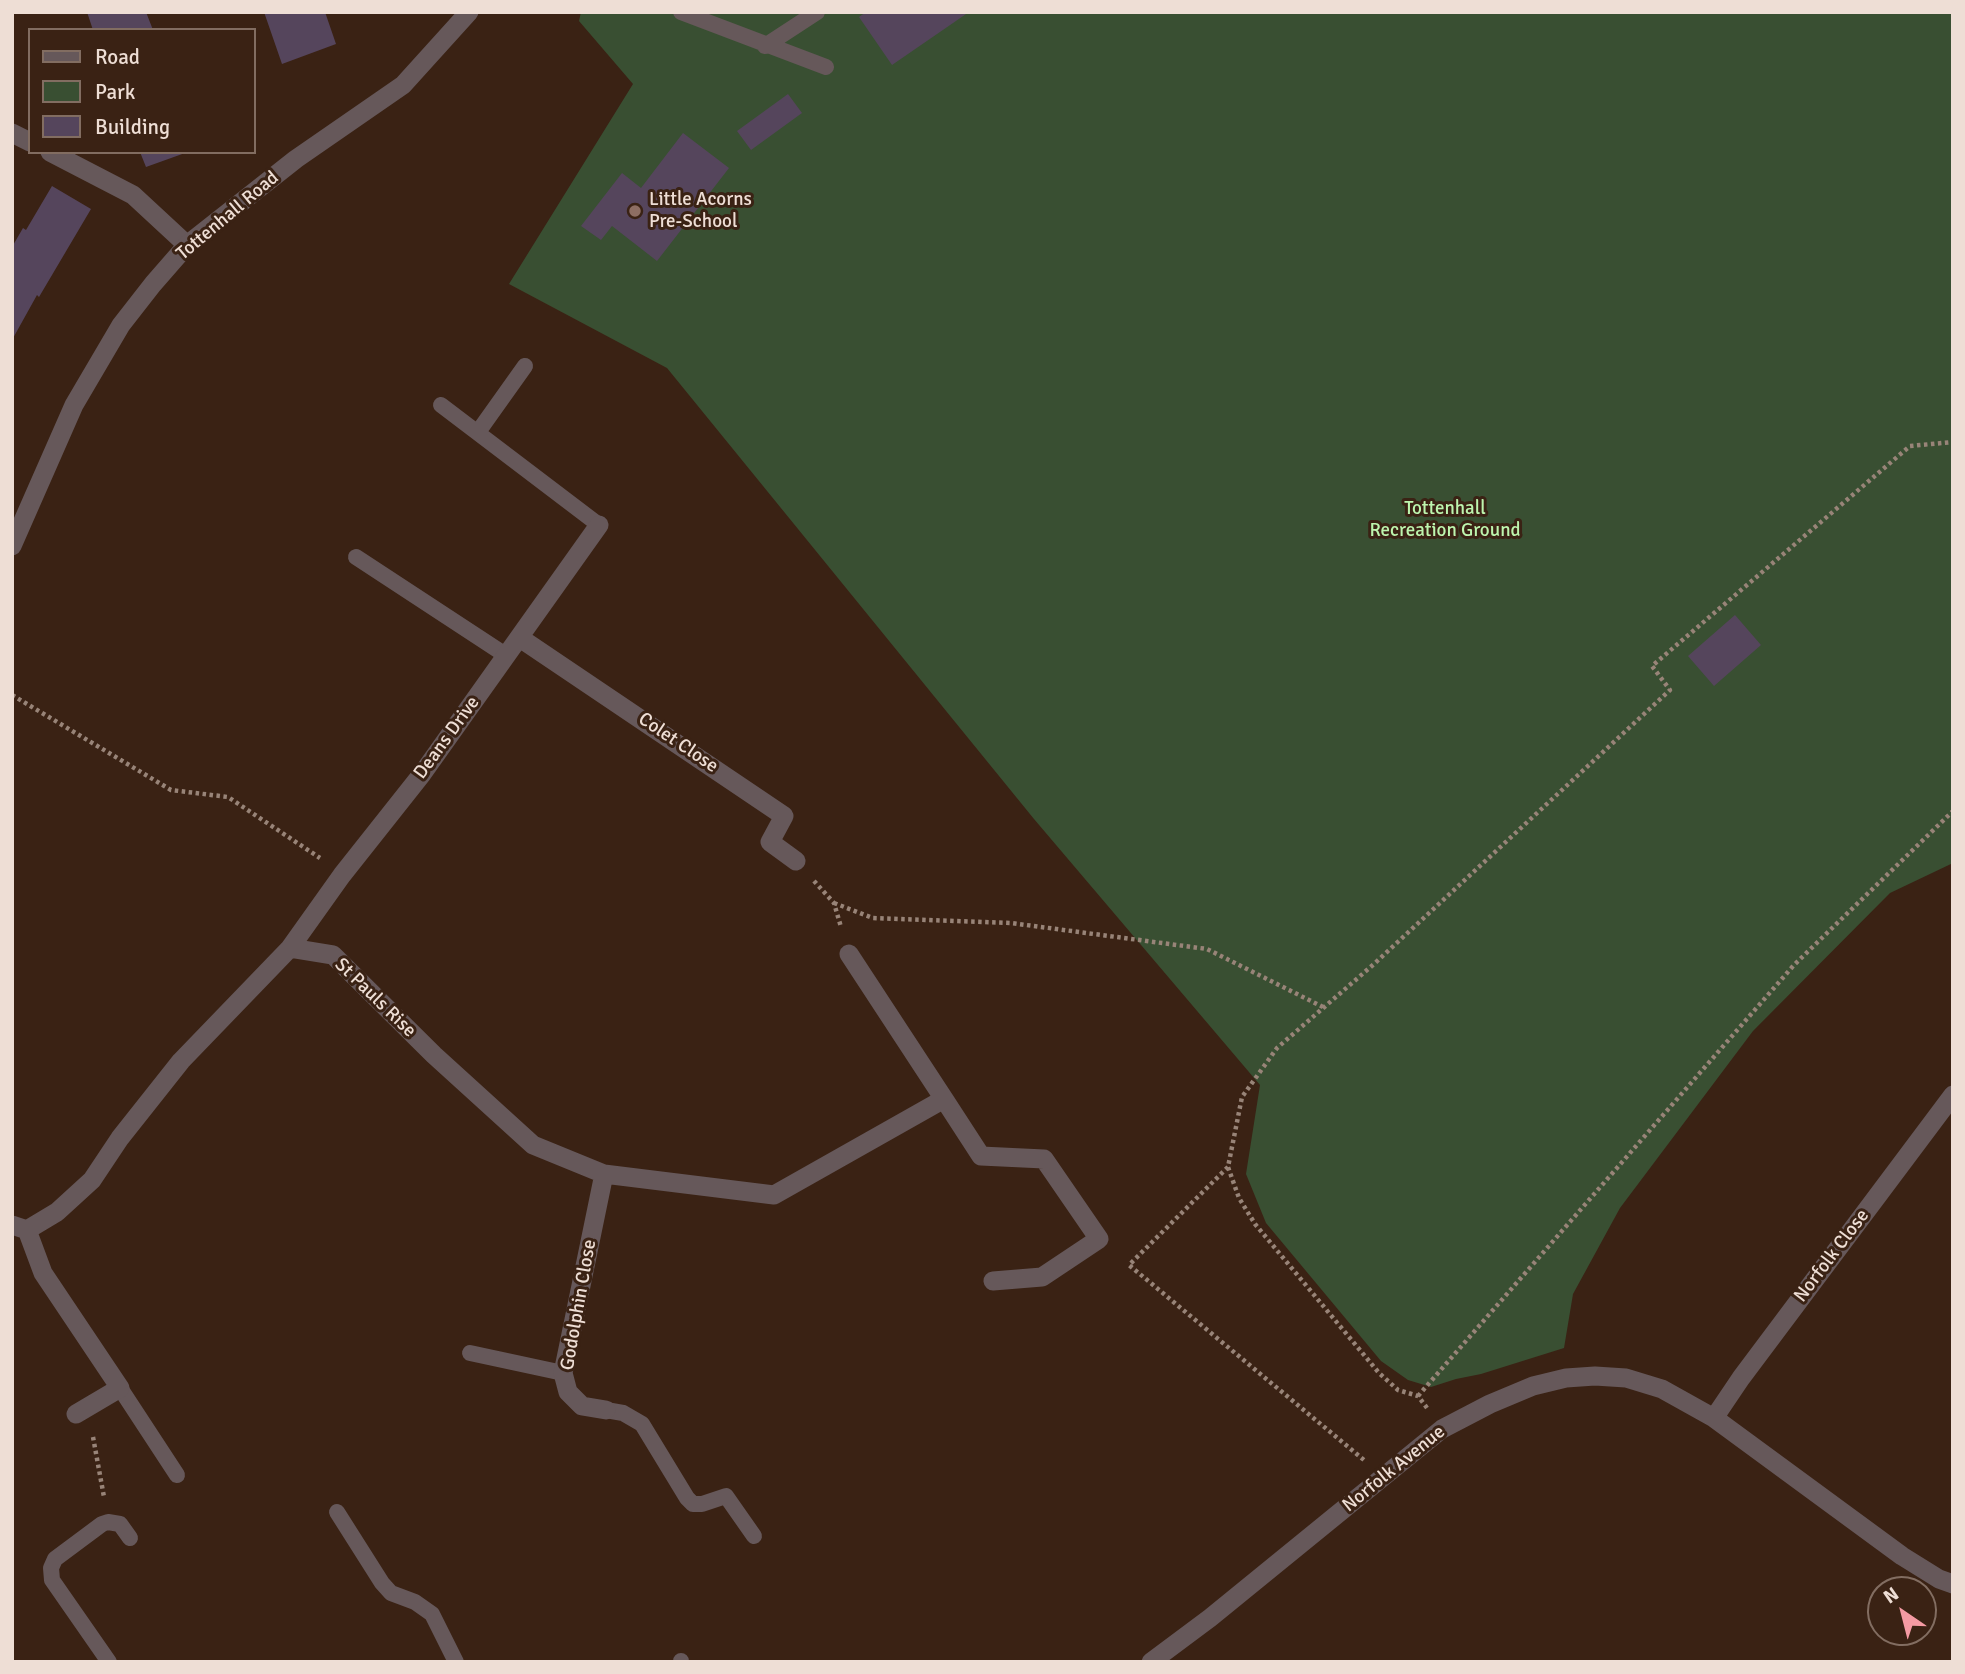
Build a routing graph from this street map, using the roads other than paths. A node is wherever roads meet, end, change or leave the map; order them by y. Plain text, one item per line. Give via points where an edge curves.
1 (469, 12) edge
2 (681, 12) edge
3 (817, 12) edge
4 (765, 46) junction
5 (826, 67) dead end
6 (12, 132) edge
7 (28, 141) edge
8 (54, 154) edge
9 (187, 245) junction
10 (526, 366) dead end
11 (441, 405) dead end
12 (478, 432) junction
13 (599, 525) joint
14 (12, 546) edge
15 (356, 557) dead end
16 (520, 638) junction
17 (507, 656) junction
18 (796, 861) road end
19 (290, 948) junction
20 (849, 954) road end
21 (1953, 1095) edge
22 (944, 1099) junction
23 (604, 1174) junction
24 (20, 1227) edge
25 (993, 1281) dead end
26 (470, 1353) dead end
27 (563, 1373) junction
28 (120, 1388) junction
29 (606, 1410) joint
30 (82, 1411) road end
31 (1714, 1418) junction
32 (177, 1475) dead end
33 (337, 1512) dead end
34 (754, 1536) dead end
35 (130, 1538) dead end
36 (1953, 1584) edge
37 (110, 1662) edge
38 (456, 1662) edge
39 (1151, 1662) edge

1 - 9 street, Tottenhall Road via 403,85 296,159
2 - 4 lane
3 - 4 lane
4 - 5 lane
6 - 7 street
8 - 9 street via 133,195
9 - 14 street, Tottenhall Road via 114,336 74,405
10 - 12 lane
11 - 12 lane
12 - 13 lane
13 - 16 street, Deans Drive
15 - 17 lane
16 - 17 street, Deans Drive
16 - 18 street, Colet Close via 785,816 770,842
17 - 19 street, Deans Drive
19 - 23 street, St Pauls Rise via 333,955 533,1145
19 - 24 street via 181,1061 92,1180 57,1212
20 - 22 street
21 - 31 street, Norfolk Close
22 - 23 street, St Pauls Rise via 774,1195
22 - 25 street via 981,1156 1044,1159 1098,1239 1042,1277
23 - 27 street, Godolphin Close
24 - 28 street via 43,1273
26 - 27 lane
27 - 29 street, Godolphin Close via 568,1392 582,1406
28 - 30 street
28 - 32 lane
29 - 34 lane via 642,1424 693,1504 726,1496
31 - 36 street, Norfolk Avenue via 1902,1556
31 - 39 street, Norfolk Avenue via 1662,1388 1595,1376 1534,1386 1490,1404 1442,1429
33 - 38 lane via 382,1583 432,1614
35 - 37 lane via 120,1524 108,1522 55,1559 51,1568 52,1580

